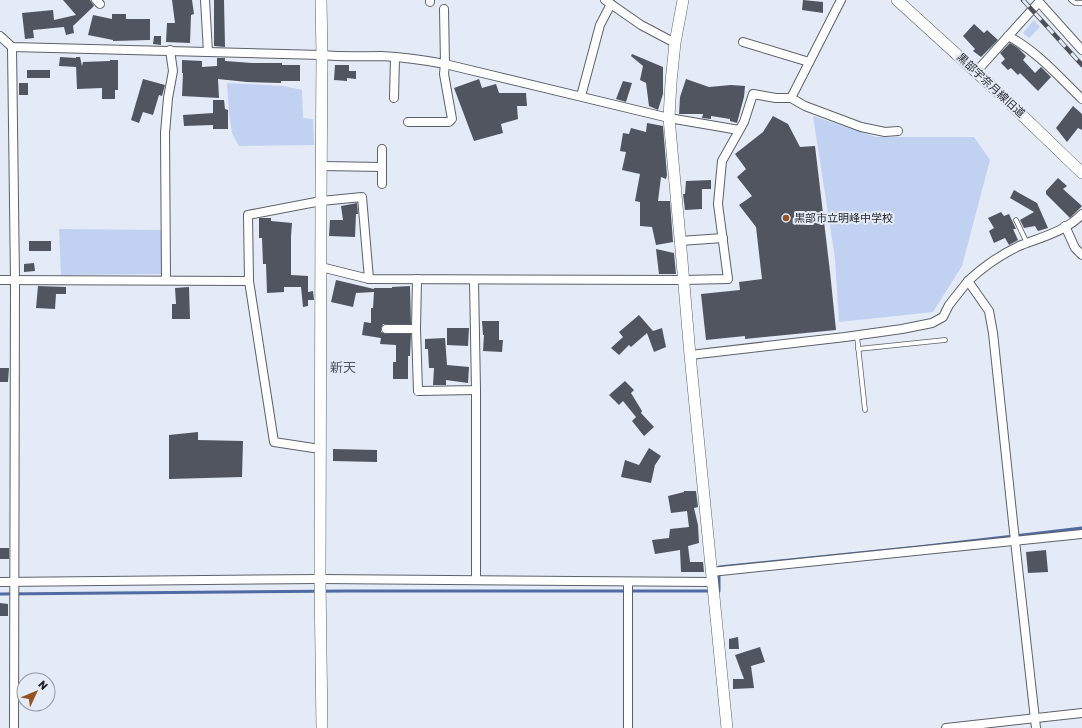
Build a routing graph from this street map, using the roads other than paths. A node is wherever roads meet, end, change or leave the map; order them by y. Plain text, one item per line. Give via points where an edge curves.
1 (205, 0) edge
2 (321, 0) edge
3 (683, 0) edge
4 (840, 0) edge
5 (897, 0) edge
6 (1071, 0) edge
7 (1040, 1) edge
8 (608, 2) edge
9 (1082, 3) edge
10 (444, 9) dead end
11 (0, 36) edge
12 (1008, 36) junction
13 (743, 42) dead end
14 (674, 43) junction
15 (12, 47) junction
16 (170, 50) junction
17 (1082, 50) edge
18 (208, 52) junction
19 (322, 55) junction
20 (395, 57) junction
21 (809, 62) junction
22 (445, 64) junction
23 (976, 72) junction
24 (581, 96) junction
25 (394, 98) dead end
26 (791, 98) junction
27 (1082, 99) edge
28 (669, 118) junction
29 (408, 122) dead end
30 (739, 130) junction
31 (898, 132) dead end
32 (382, 148) dead end
33 (322, 166) junction
34 (382, 167) junction
35 (1082, 173) edge
36 (382, 184) dead end
37 (321, 201) junction
38 (1082, 214) edge
39 (1016, 220) dead end
40 (1065, 226) junction
41 (723, 238) junction
42 (680, 241) junction
43 (1027, 244) junction
44 (1082, 255) edge
45 (321, 267) junction
46 (369, 279) junction
47 (0, 280) edge
48 (15, 280) junction
49 (166, 280) junction
50 (416, 280) junction
51 (474, 280) junction
52 (683, 280) junction
53 (249, 281) junction
54 (968, 281) junction
55 (386, 329) dead end
56 (416, 330) junction
57 (856, 336) junction
58 (945, 340) dead end
59 (858, 349) junction
60 (690, 355) junction
61 (476, 390) junction
62 (865, 410) dead end
63 (320, 449) junction
64 (1082, 534) edge
65 (1015, 541) junction
66 (712, 577) junction
67 (320, 579) junction
68 (476, 580) junction
69 (0, 582) edge
70 (15, 582) junction
71 (628, 582) junction
72 (1082, 713) edge
73 (1035, 718) junction
74 (14, 728) edge
75 (322, 728) edge
76 (628, 728) edge
77 (727, 728) edge
78 (946, 728) edge
79 (1036, 728) edge

1 - 18 street
2 - 19 street
3 - 14 street
4 - 21 street
5 - 23 street, 黒部宇奈月線旧道
6 - 9 lane
7 - 12 street
7 - 17 street
8 - 14 street via 641,25
8 - 24 street
10 - 22 street
11 - 15 street
12 - 23 street
12 - 27 street via 1038,57
13 - 21 street
14 - 28 street
15 - 16 street
15 - 48 street
16 - 18 street
16 - 49 street via 173,71 165,133
18 - 19 street
19 - 20 street
19 - 33 street
20 - 22 street
20 - 25 street
21 - 26 street
22 - 24 street
22 - 29 street via 444,74 452,119 449,122
23 - 35 street, 黒部宇奈月線旧道
24 - 28 street
26 - 30 street via 753,94
26 - 31 street via 805,106 862,127
28 - 30 street
28 - 42 street
30 - 41 street via 722,161 718,204
32 - 34 street
33 - 34 street
33 - 37 street
34 - 36 street
37 - 45 street
37 - 46 street via 362,197
37 - 53 street via 248,215
38 - 40 street
39 - 43 lane
40 - 43 street
40 - 44 street via 1075,248
41 - 42 street
41 - 52 street via 728,279
42 - 52 street
43 - 54 street via 993,260
45 - 46 street
45 - 63 street
46 - 50 street
47 - 48 street
48 - 49 street
48 - 70 street
49 - 53 street
50 - 51 street
50 - 56 street
51 - 52 street
51 - 61 street
52 - 60 street
53 - 63 street via 274,442
54 - 57 street via 943,317 932,323
54 - 65 street via 989,311 993,333
55 - 56 street
56 - 61 street via 418,391
57 - 59 lane
57 - 60 street
58 - 59 lane
59 - 62 lane
60 - 66 street
61 - 68 street
63 - 67 street
64 - 65 street
65 - 66 street
65 - 73 street
66 - 71 street
66 - 77 street
67 - 68 street
67 - 70 street
67 - 75 street
68 - 71 street
69 - 70 street
70 - 74 street
71 - 76 street
72 - 73 street
73 - 78 street
73 - 79 street

